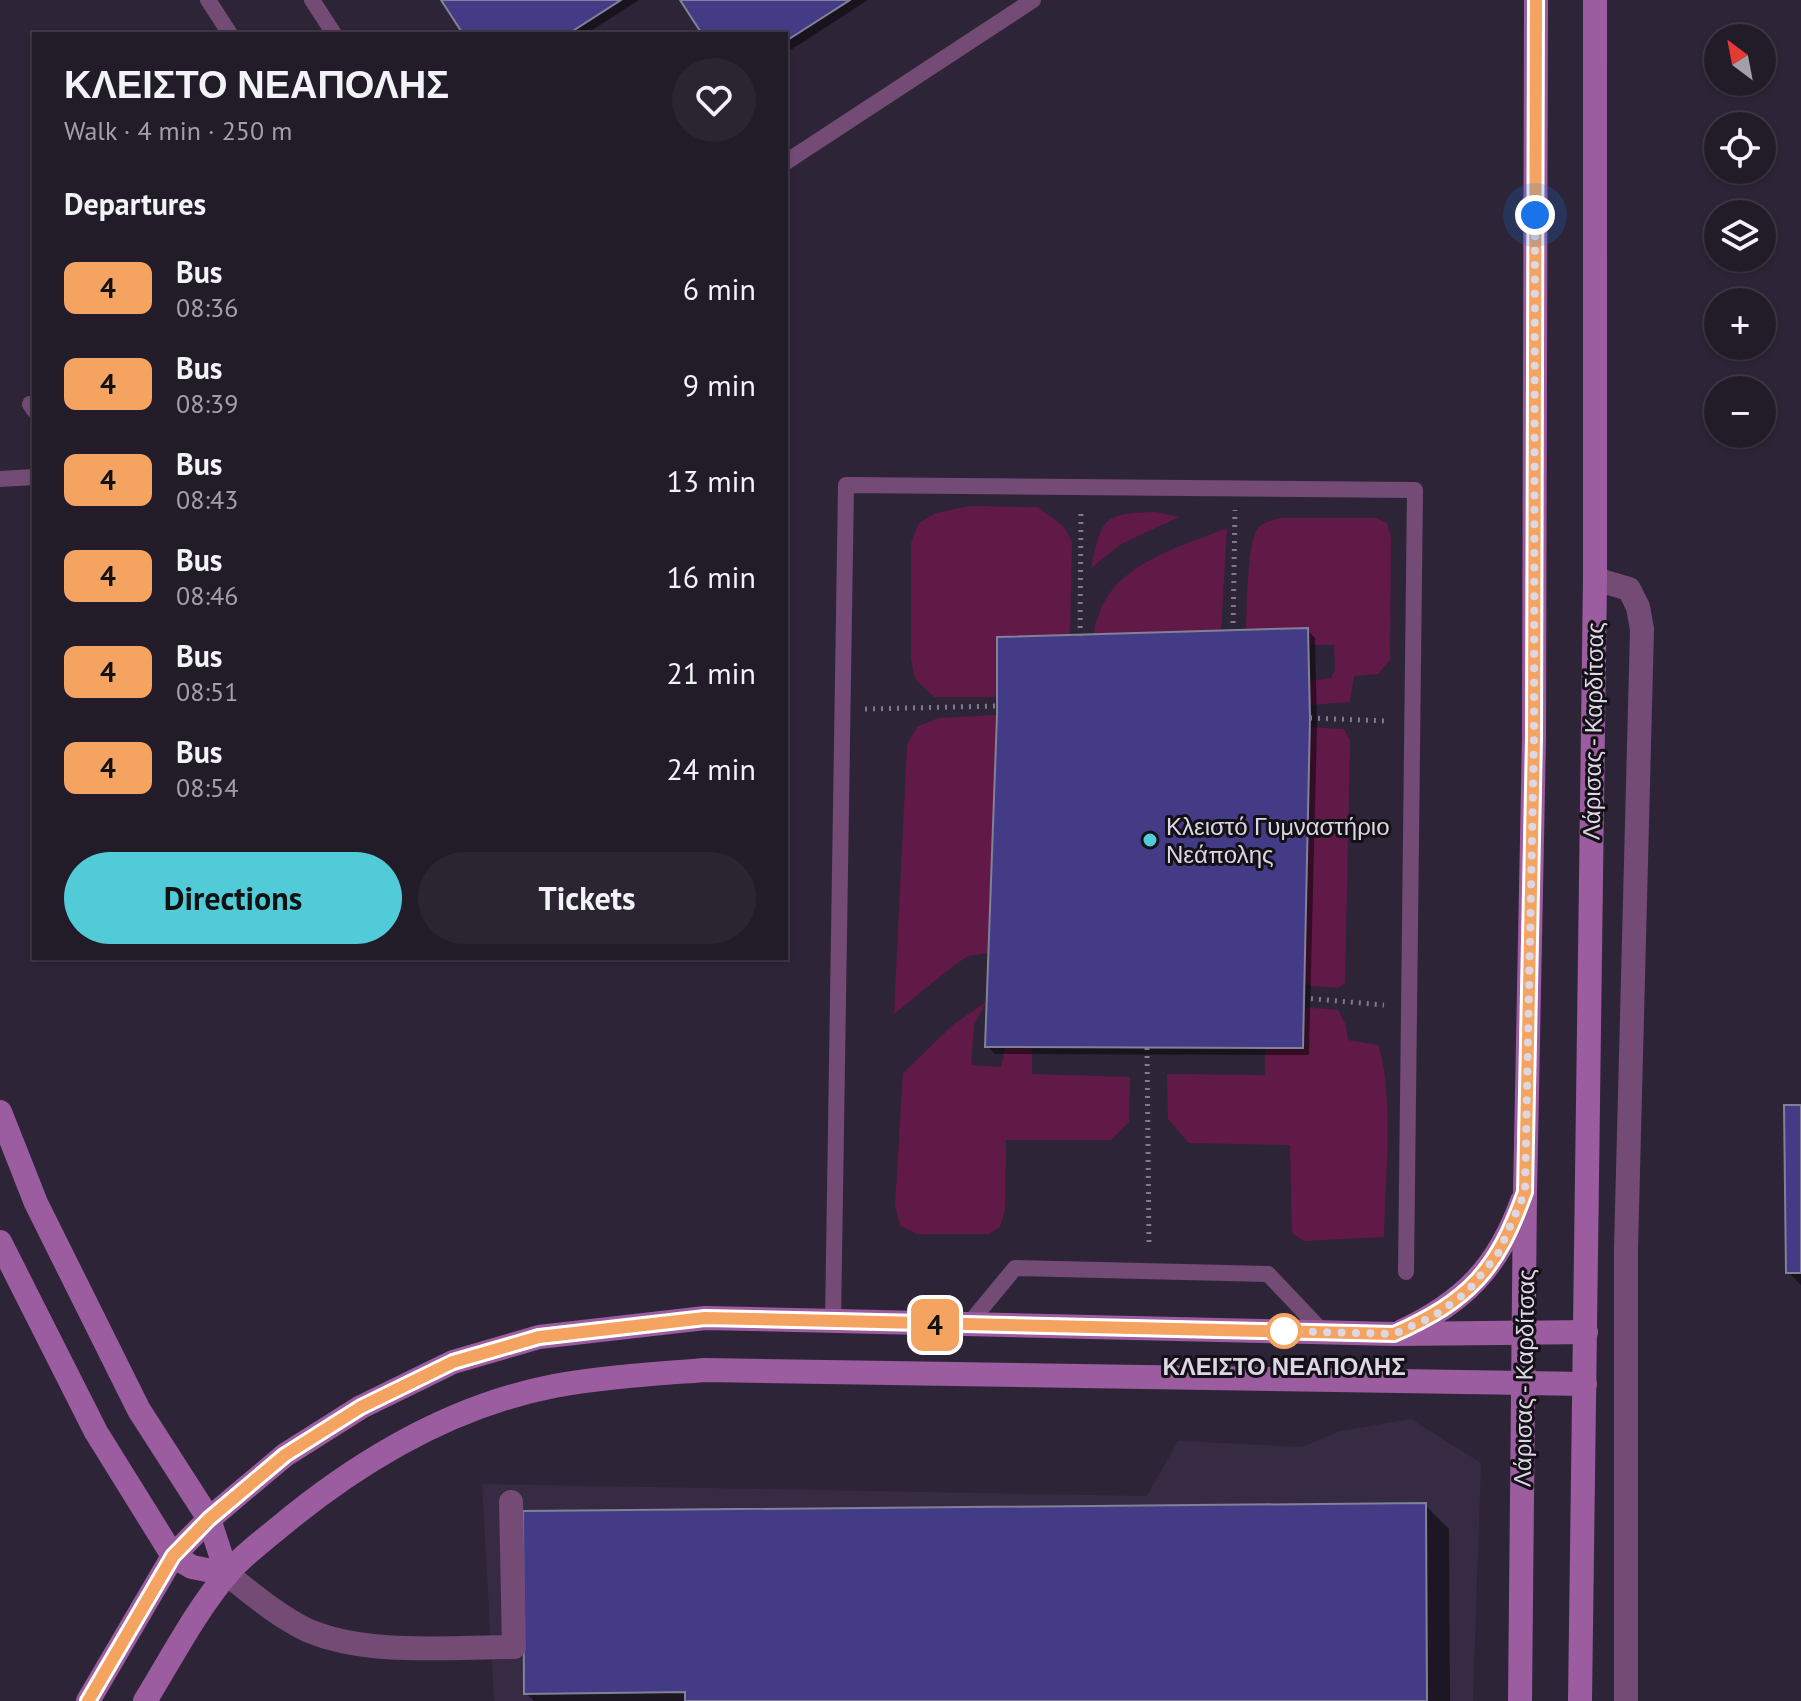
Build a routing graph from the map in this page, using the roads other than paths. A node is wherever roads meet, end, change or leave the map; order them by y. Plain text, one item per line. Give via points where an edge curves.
1 (208, 0) edge
2 (312, 0) edge
3 (1033, 0) edge
4 (1536, 0) edge
5 (1595, 0) edge
6 (229, 32) edge
7 (333, 32) edge
8 (788, 161) edge
9 (32, 477) edge
10 (0, 479) edge
11 (1595, 579) junction
12 (0, 1112) edge
13 (1525, 1192) junction
14 (0, 1242) edge
15 (1406, 1272) dead end
16 (833, 1321) junction
17 (967, 1326) junction
18 (1323, 1332) junction
19 (1586, 1332) junction
20 (1525, 1333) junction
21 (1394, 1334) junction
22 (1525, 1383) junction
23 (1585, 1384) junction
24 (511, 1502) dead end
25 (209, 1519) junction
26 (173, 1556) junction
27 (227, 1574) junction
28 (88, 1701) edge
29 (145, 1701) edge
30 (1520, 1701) edge
31 (1580, 1701) edge
32 (1626, 1701) edge

1 - 6 lane
2 - 7 lane
3 - 8 lane
4 - 13 street, Λάρισας - Καρδίτσας via 1534,738
5 - 11 street, Λάρισας - Καρδίτσας
9 - 10 lane
11 - 19 street, Λάρισας - Καρδίτσας
11 - 32 street via 1629,589 1642,629 1626,1249
12 - 25 street via 36,1203 139,1410
13 - 20 street, Λάρισας - Καρδίτσας
13 - 21 street via 1498,1254 1467,1292 1434,1316
14 - 26 street via 96,1432
15 - 16 lane via 1415,490 846,485
16 - 17 street
16 - 25 street via 705,1318 630,1325 539,1337 453,1362 285,1455
17 - 18 street
17 - 18 lane via 1015,1268 1268,1274
18 - 21 street
19 - 20 street
19 - 23 street, Λάρισας - Καρδίτσας
20 - 21 street
20 - 22 street, Λάρισας - Καρδίτσας
22 - 23 street
22 - 27 street via 705,1370 552,1386 473,1409 392,1448 316,1496
22 - 30 street, Λάρισας - Καρδίτσας
23 - 31 street, Λάρισας - Καρδίτσας
24 - 27 street via 514,1647 389,1647 342,1640 309,1630
25 - 26 street
25 - 27 street
26 - 27 street via 192,1567
26 - 28 street
27 - 29 street

